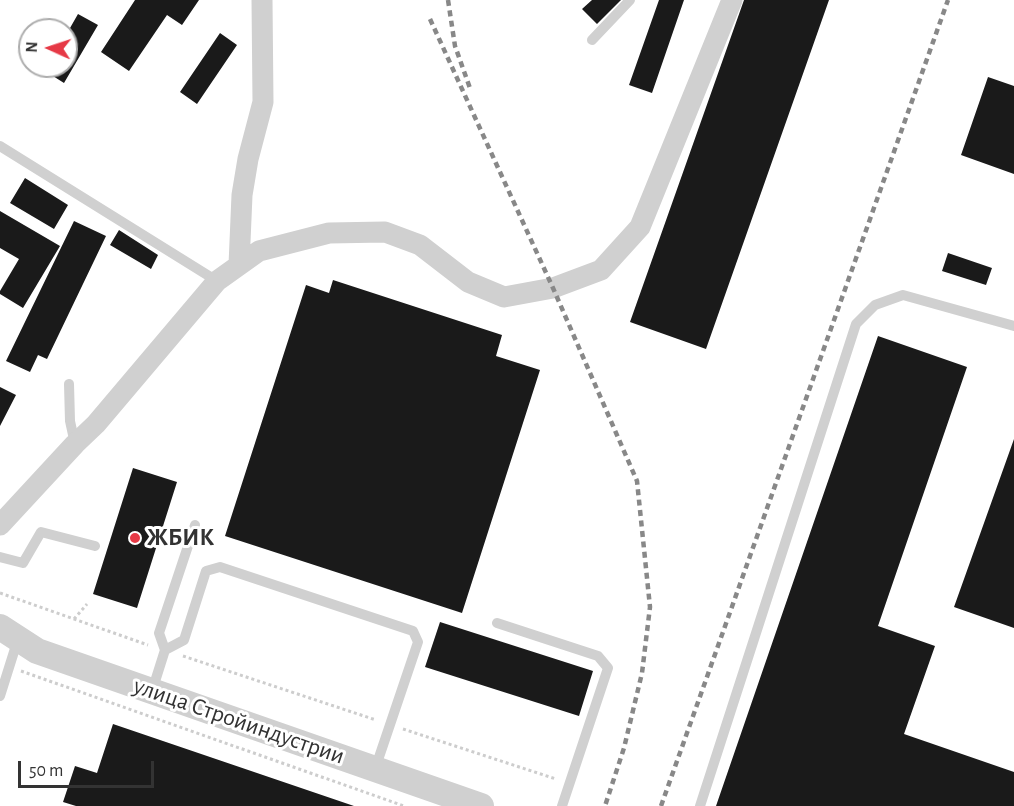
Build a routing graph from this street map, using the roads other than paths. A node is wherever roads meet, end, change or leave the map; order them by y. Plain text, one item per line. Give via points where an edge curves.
1 (262, 0) edge
2 (630, 0) edge
3 (732, 0) edge
4 (592, 40) dead end
5 (0, 146) edge
6 (239, 265) junction
7 (217, 281) junction
8 (1014, 326) edge
9 (69, 384) dead end
10 (75, 444) junction
11 (0, 525) edge
12 (195, 525) dead end
13 (95, 546) dead end
14 (0, 557) edge
15 (497, 623) dead end
16 (9, 633) edge
17 (165, 650) junction
18 (152, 691) junction
19 (0, 696) edge
20 (375, 769) junction
21 (481, 806) edge
22 (562, 806) edge
23 (700, 806) edge

1 - 6 street via 263,102 242,195
2 - 4 lane
3 - 6 street via 640,227 601,270 554,288 504,297 468,282 420,245 385,232 329,233 259,251
5 - 7 lane
6 - 7 street
7 - 10 street
8 - 23 lane via 903,295 875,305 856,324
9 - 10 lane
10 - 11 street
12 - 17 lane via 159,633
13 - 14 lane via 41,532 22,563
15 - 22 lane via 598,656 608,668
16 - 18 street, улица Стройиндустрии via 37,651
16 - 19 lane via 9,667
17 - 18 lane
17 - 20 lane via 184,640 207,571 220,567 413,632 418,642
18 - 20 street, улица Стройиндустрии
20 - 21 street, улица Стройиндустрии

